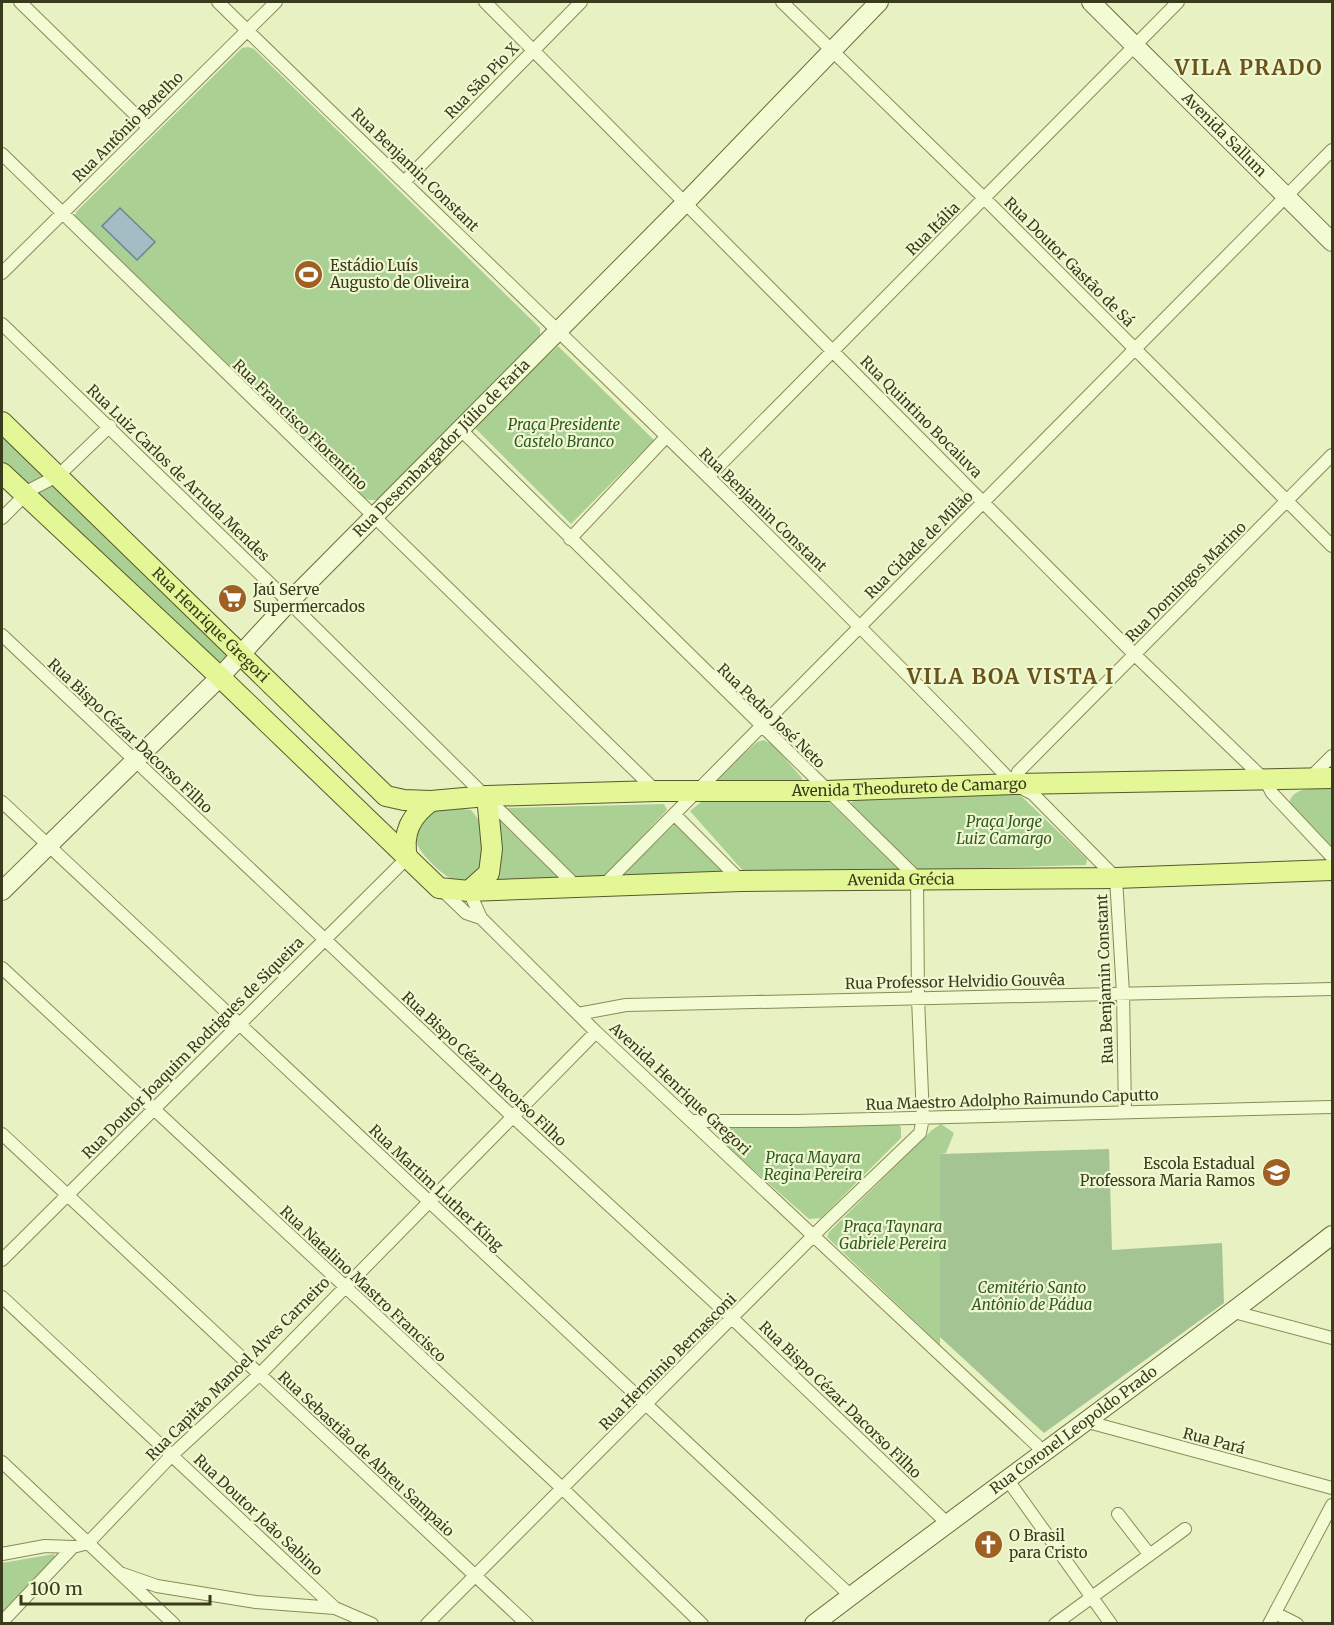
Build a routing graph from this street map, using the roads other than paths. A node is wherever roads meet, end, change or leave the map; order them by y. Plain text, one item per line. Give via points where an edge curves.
1 (20, 2) edge
2 (218, 2) edge
3 (276, 2) edge
4 (485, 2) edge
5 (581, 2) edge
6 (782, 2) edge
7 (879, 2) edge
8 (1091, 2) edge
9 (1178, 2) edge
10 (247, 30) junction
11 (1134, 45) junction
12 (533, 50) junction
13 (830, 50) junction
14 (149, 128) junction
15 (1332, 150) edge
16 (2, 154) edge
17 (405, 182) junction
18 (1286, 197) junction
19 (985, 199) junction
20 (685, 203) junction
21 (62, 213) junction
22 (1332, 242) edge
23 (2, 273) edge
24 (2, 324) edge
25 (559, 329) junction
26 (1135, 350) junction
27 (832, 351) junction
28 (2, 422) edge
29 (110, 426) junction
30 (460, 429) junction
31 (666, 437) junction
32 (1332, 455) edge
33 (2, 473) edge
34 (59, 475) junction
35 (708, 477) junction
36 (25, 495) junction
37 (1287, 500) junction
38 (984, 501) junction
39 (372, 517) junction
40 (2, 518) edge
41 (570, 539) junction
42 (1332, 546) edge
43 (289, 602) junction
44 (861, 625) junction
45 (2, 635) edge
46 (240, 653) junction
47 (1135, 655) junction
48 (220, 677) junction
49 (760, 727) junction
50 (1332, 756) edge
51 (134, 760) junction
52 (1310, 778) junction
53 (1332, 778) edge
54 (1265, 780) junction
55 (1014, 784) junction
56 (656, 791) junction
57 (826, 791) junction
58 (696, 793) junction
59 (487, 796) junction
60 (431, 801) junction
61 (2, 802) edge
62 (675, 815) junction
63 (47, 845) junction
64 (1332, 857) edge
65 (407, 858) junction
66 (1332, 870) edge
67 (917, 878) junction
68 (1116, 878) junction
69 (741, 881) junction
70 (604, 885) junction
71 (576, 886) junction
72 (439, 888) junction
73 (2, 891) edge
74 (469, 891) junction
75 (481, 918) junction
76 (324, 939) junction
77 (2, 968) edge
78 (1332, 989) edge
79 (1123, 993) junction
80 (918, 998) junction
81 (578, 1014) junction
82 (238, 1023) junction
83 (596, 1032) junction
84 (1332, 1107) edge
85 (153, 1109) junction
86 (1125, 1112) junction
87 (513, 1117) junction
88 (923, 1118) junction
89 (692, 1121) junction
90 (2, 1134) edge
91 (66, 1194) junction
92 (430, 1203) junction
93 (1332, 1235) edge
94 (814, 1237) junction
95 (2, 1260) edge
96 (343, 1286) junction
97 (2, 1297) edge
98 (1234, 1312) junction
99 (733, 1319) junction
100 (1332, 1338) edge
101 (259, 1375) junction
102 (646, 1405) junction
103 (1088, 1422) junction
104 (1044, 1452) junction
105 (172, 1455) junction
106 (2, 1462) edge
107 (1007, 1479) junction
108 (562, 1488) junction
109 (1332, 1488) edge
110 (1332, 1505) edge
111 (1118, 1514) dead end
112 (947, 1523) junction
113 (1185, 1529) dead end
114 (88, 1543) junction
115 (73, 1547) junction
116 (2, 1554) edge
117 (1149, 1554) junction
118 (120, 1573) junction
119 (474, 1575) junction
120 (850, 1596) junction
121 (1094, 1596) junction
122 (335, 1608) junction
123 (1272, 1618) edge
124 (2, 1622) edge
125 (174, 1623) edge
126 (372, 1623) edge
127 (427, 1623) edge
128 (527, 1623) edge
129 (702, 1623) edge
130 (814, 1623) edge
131 (1055, 1623) edge
132 (1112, 1623) edge
133 (1297, 1623) edge

1 - 14 street
2 - 10 street, Rua Benjamin Constant
3 - 10 street, Rua Antônio Botelho
4 - 12 street, Rua Quintino Bocaiuva
5 - 12 street, Rua São Pio X
6 - 13 street, Rua Doutor Gastão de Sá
7 - 13 street, Rua Desembargador Júlio de Faria
8 - 11 street, Avenida Sallum
9 - 11 street, Rua Itália
10 - 14 street, Rua Antônio Botelho
10 - 17 street, Rua Benjamin Constant
11 - 18 street, Avenida Sallum
11 - 19 street, Rua Itália
12 - 17 street, Rua São Pio X
12 - 20 street, Rua Quintino Bocaiuva
13 - 19 street, Rua Doutor Gastão de Sá
13 - 20 street, Rua Desembargador Júlio de Faria
14 - 21 street, Rua Antônio Botelho
15 - 18 street, Rua Cidade de Milão
16 - 21 street, Rua Francisco Fiorentino
17 - 25 street, Rua Benjamin Constant
18 - 22 street, Avenida Sallum
18 - 26 street, Rua Cidade de Milão
19 - 26 street, Rua Doutor Gastão de Sá
19 - 27 street, Rua Itália
20 - 25 street, Rua Desembargador Júlio de Faria
20 - 27 street, Rua Quintino Bocaiuva
21 - 23 street, Rua Antônio Botelho
21 - 39 street, Rua Francisco Fiorentino
24 - 29 street, Rua Luiz Carlos de Arruda Mendes
25 - 30 street, Rua Desembargador Júlio de Faria
25 - 31 street, Rua Benjamin Constant
26 - 37 street, Rua Doutor Gastão de Sá
26 - 38 street, Rua Cidade de Milão
27 - 35 street, Rua Itália
27 - 38 street, Rua Quintino Bocaiuva
28 - 34 main road, Rua Henrique Gregori
29 - 34 street
29 - 43 street, Rua Luiz Carlos de Arruda Mendes
30 - 39 street, Rua Desembargador Júlio de Faria
30 - 41 street, Rua Pedro José Neto
31 - 35 street, Rua Benjamin Constant
31 - 41 street
32 - 37 street, Rua Domingos Marino
33 - 36 main road, Rua Henrique Gregori
34 - 36 street
34 - 46 main road, Rua Henrique Gregori
35 - 44 street, Rua Benjamin Constant
36 - 40 street
36 - 48 main road, Rua Henrique Gregori
37 - 42 street, Rua Doutor Gastão de Sá
37 - 47 street, Rua Domingos Marino
38 - 44 street, Rua Cidade de Milão
38 - 47 street, Rua Quintino Bocaiuva
39 - 43 street, Rua Desembargador Júlio de Faria
39 - 56 street, Rua Francisco Fiorentino
41 - 49 street, Rua Pedro José Neto
43 - 46 street, Rua Desembargador Júlio de Faria
43 - 59 street, Rua Luiz Carlos de Arruda Mendes
44 - 49 street, Rua Cidade de Milão
44 - 55 street, Rua Benjamin Constant
45 - 51 street, Rua Bispo Cézar Dacorso Filho
46 - 48 street, Rua Desembargador Júlio de Faria
46 - 60 main road, Rua Henrique Gregori via 386,796
47 - 54 street, Rua Quintino Bocaiuva
47 - 55 street, Rua Domingos Marino via 1018,772
48 - 51 street, Rua Desembargador Júlio de Faria
48 - 65 main road, Rua Henrique Gregori
49 - 57 street, Rua Pedro José Neto
49 - 58 street, Rua Cidade de Milão
50 - 52 street
51 - 63 street, Rua Desembargador Júlio de Faria
51 - 76 street, Rua Bispo Cézar Dacorso Filho
52 - 53 main road, Avenida Theodureto de Camargo
52 - 54 main road, Avenida Theodureto de Camargo
54 - 55 main road, Avenida Theodureto de Camargo
54 - 64 street, Rua Quintino Bocaiuva via 1279,801
55 - 57 main road, Avenida Theodureto de Camargo
55 - 68 street, Rua Benjamin Constant via 1034,794
56 - 58 main road, Avenida Theodureto de Camargo
56 - 59 main road, Avenida Theodureto de Camargo
57 - 58 main road, Avenida Theodureto de Camargo
57 - 67 street, Rua Pedro José Neto
58 - 62 street, Rua Cidade de Milão
59 - 60 main road
59 - 71 street, Rua Luiz Carlos de Arruda Mendes
59 - 74 main road via 492,849 489,873
60 - 65 main road via 414,815 407,829
61 - 63 street, Rua Martim Luther King
62 - 69 street
62 - 70 street, Rua Cidade de Milão
63 - 73 street, Rua Desembargador Júlio de Faria
63 - 82 street, Rua Martim Luther King
65 - 72 main road
65 - 76 street, Rua Doutor Joaquim Rodrigues de Siqueira
66 - 68 main road, Avenida Grécia
67 - 68 main road, Avenida Grécia
67 - 69 main road, Avenida Grécia
67 - 80 street
68 - 79 street, Rua Benjamin Constant
69 - 70 main road, Avenida Grécia
70 - 71 main road, Avenida Grécia
71 - 74 main road, Avenida Grécia
72 - 74 main road
72 - 75 street via 466,913
74 - 75 street
75 - 81 street, Avenida Henrique Gregori
76 - 82 street, Rua Doutor Joaquim Rodrigues de Siqueira
76 - 87 street, Rua Bispo Cézar Dacorso Filho
77 - 85 street, Rua Natalino Mastro Francisco
78 - 79 street, Rua Professor Helvidio Gouvêa
79 - 80 street, Rua Professor Helvidio Gouvêa
79 - 86 street, Rua Benjamin Constant
80 - 81 street, Rua Professor Helvidio Gouvêa via 626,1005
80 - 88 street
81 - 83 street, Avenida Henrique Gregori
82 - 85 street, Rua Doutor Joaquim Rodrigues de Siqueira
82 - 92 street, Rua Martim Luther King
83 - 87 street, Rua Capitão Manoel Alves Carneiro
83 - 89 street, Avenida Henrique Gregori
84 - 86 street, Rua Maestro Adolpho Raimundo Caputto
85 - 91 street, Rua Doutor Joaquim Rodrigues de Siqueira
85 - 96 street, Rua Natalino Mastro Francisco
86 - 88 street, Rua Maestro Adolpho Raimundo Caputto
87 - 92 street, Rua Capitão Manoel Alves Carneiro
87 - 99 street, Rua Bispo Cézar Dacorso Filho
88 - 89 street, Rua Maestro Adolpho Raimundo Caputto
88 - 94 street, Rua Herminio Bernasconi via 920,1133
89 - 94 street, Avenida Henrique Gregori
90 - 91 street, Rua Sebastião de Abreu Sampaio
91 - 95 street, Rua Doutor Joaquim Rodrigues de Siqueira
91 - 101 street, Rua Sebastião de Abreu Sampaio
92 - 96 street, Rua Capitão Manoel Alves Carneiro
92 - 102 street, Rua Martim Luther King
93 - 98 street, Rua Coronel Leopoldo Prado
94 - 99 street, Rua Herminio Bernasconi
94 - 104 street, Avenida Henrique Gregori
96 - 101 street, Rua Capitão Manoel Alves Carneiro
96 - 108 street, Rua Natalino Mastro Francisco
97 - 105 street, Rua Doutor João Sabino
98 - 100 street
98 - 103 street, Rua Coronel Leopoldo Prado
99 - 102 street, Rua Herminio Bernasconi
99 - 112 street, Rua Bispo Cézar Dacorso Filho
101 - 105 street, Rua Capitão Manoel Alves Carneiro
101 - 119 street, Rua Sebastião de Abreu Sampaio
102 - 108 street, Rua Herminio Bernasconi
102 - 120 street, Rua Martim Luther King
103 - 104 street, Rua Coronel Leopoldo Prado
103 - 109 street, Rua Pará
104 - 107 street, Rua Coronel Leopoldo Prado
105 - 114 street, Rua Capitão Manoel Alves Carneiro
105 - 122 street, Rua Doutor João Sabino
106 - 114 street
107 - 112 street, Rua Coronel Leopoldo Prado
107 - 121 street
108 - 119 street, Rua Herminio Bernasconi
108 - 129 street, Rua Natalino Mastro Francisco
110 - 123 street
111 - 117 street
112 - 120 street, Rua Coronel Leopoldo Prado
113 - 117 street
114 - 115 street
114 - 118 street
115 - 116 street via 45,1546
115 - 124 street
117 - 121 street
118 - 122 street via 157,1586 256,1602
118 - 125 street
119 - 127 street, Rua Herminio Bernasconi
119 - 128 street, Rua Sebastião de Abreu Sampaio
120 - 130 street, Rua Coronel Leopoldo Prado
121 - 131 street
121 - 132 street
122 - 126 street
123 - 133 street

